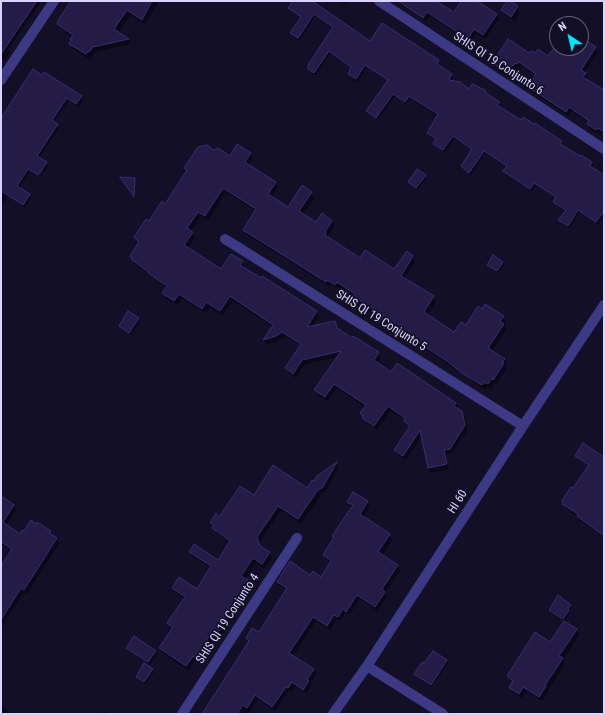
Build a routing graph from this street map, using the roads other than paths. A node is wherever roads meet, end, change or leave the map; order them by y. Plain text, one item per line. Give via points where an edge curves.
1 (54, 1) edge
2 (379, 1) edge
3 (1, 80) edge
4 (604, 149) edge
5 (225, 239) dead end
6 (604, 304) edge
7 (523, 426) junction
8 (297, 538) dead end
9 (367, 666) junction
10 (182, 714) edge
11 (333, 714) edge
12 (443, 714) edge

1 - 3 street
2 - 4 street, SHIS QI 19 Conjunto 6
5 - 7 street, SHIS QI 19 Conjunto 5
6 - 7 street, HI 60
7 - 9 street, HI 60
8 - 10 street, SHIS QI 19 Conjunto 4
9 - 11 street, HI 60
9 - 12 street

